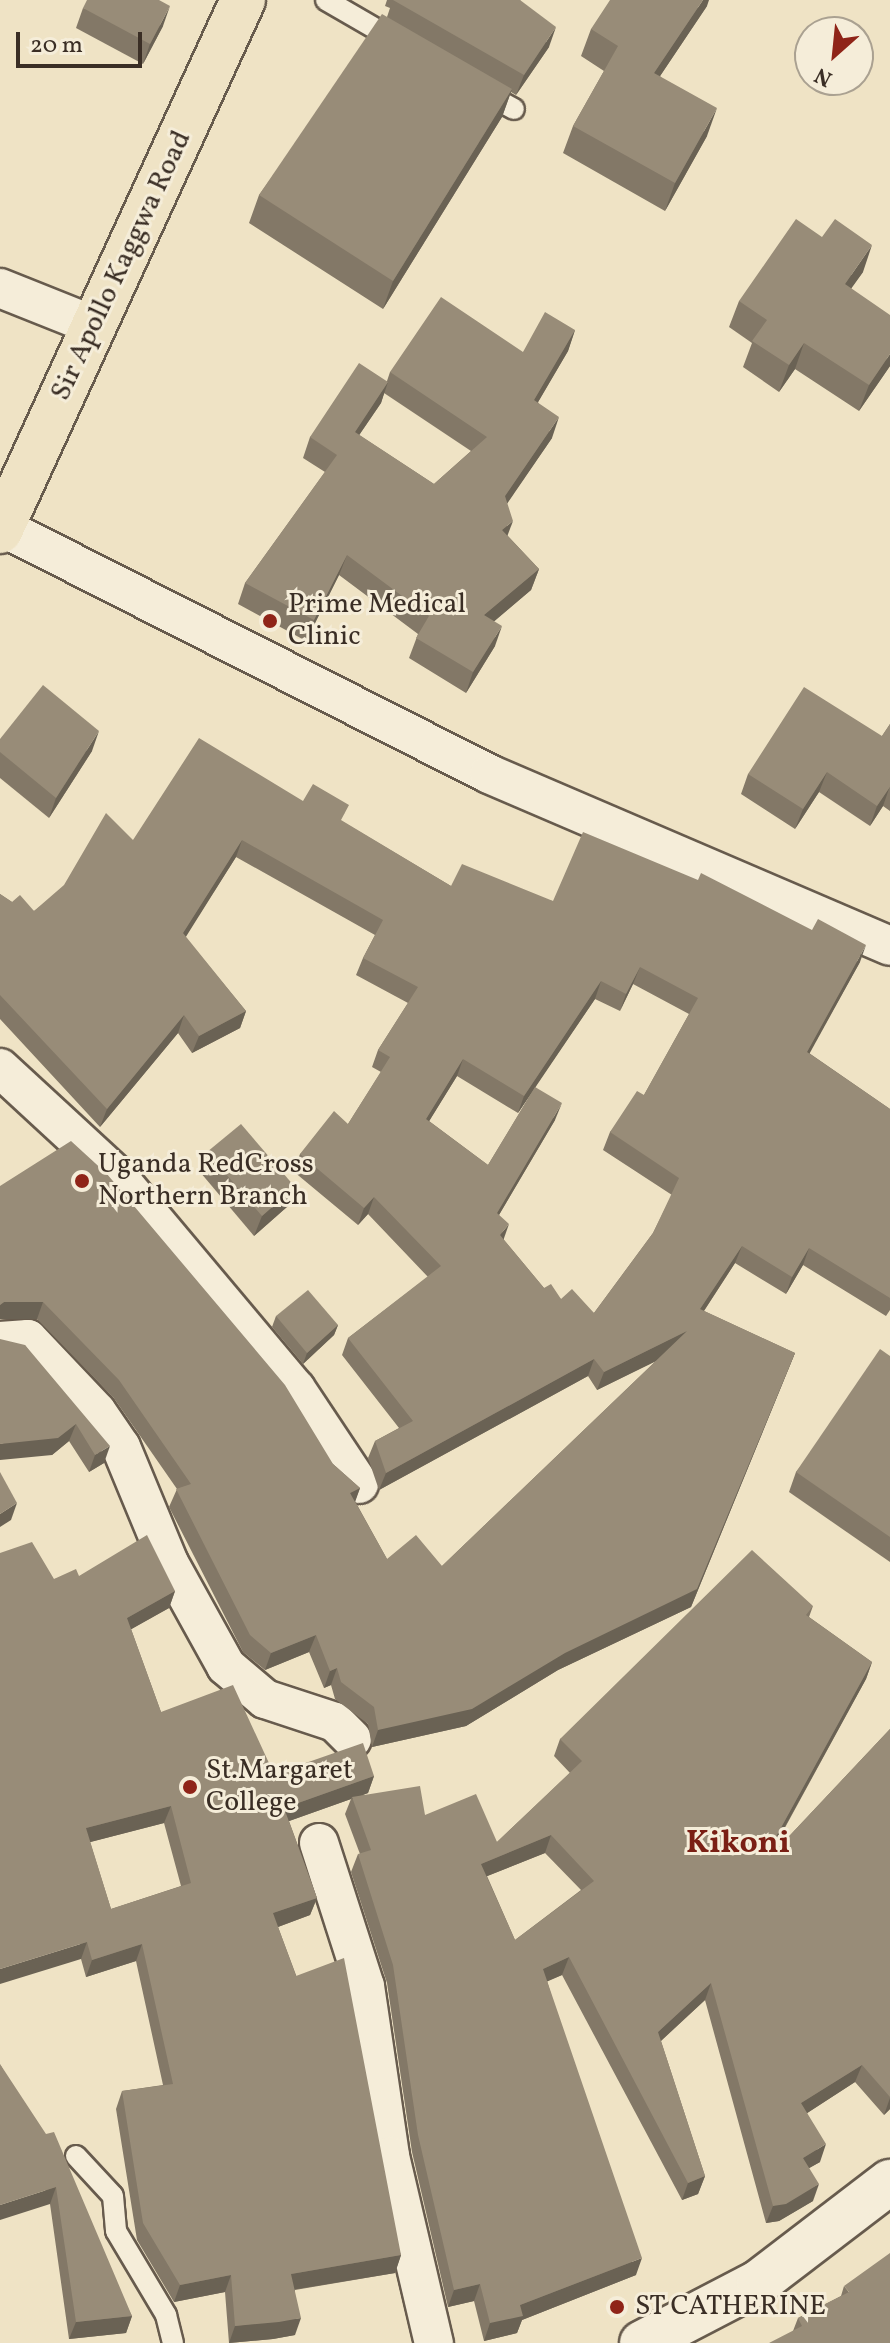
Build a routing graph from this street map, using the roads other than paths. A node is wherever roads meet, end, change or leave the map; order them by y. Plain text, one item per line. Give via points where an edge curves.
1 (243, 0) edge
2 (326, 0) edge
3 (420, 55) edge
4 (460, 78) edge
5 (514, 109) dead end
6 (0, 288) edge
7 (95, 326) junction
8 (1, 529) edge
9 (890, 946) edge
10 (0, 1068) edge
11 (0, 1341) edge
12 (359, 1484) edge
13 (352, 1739) dead end
14 (319, 1843) dead end
15 (76, 2156) dead end
16 (890, 2182) edge
17 (173, 2343) edge
18 (434, 2343) edge
19 (642, 2343) edge

1 - 7 main road, Sir Apollo Kaggwa Road
2 - 3 lane
4 - 5 lane
6 - 7 street
7 - 8 main road, Sir Apollo Kaggwa Road
8 - 9 street via 489,774
10 - 12 street via 117,1176 296,1389
11 - 13 street via 28,1339 97,1412 121,1447 169,1563 226,1666 265,1699 335,1722
14 - 18 street via 365,1986 390,2156
15 - 17 lane via 113,2196 116,2231 166,2315
16 - 19 street via 759,2282

